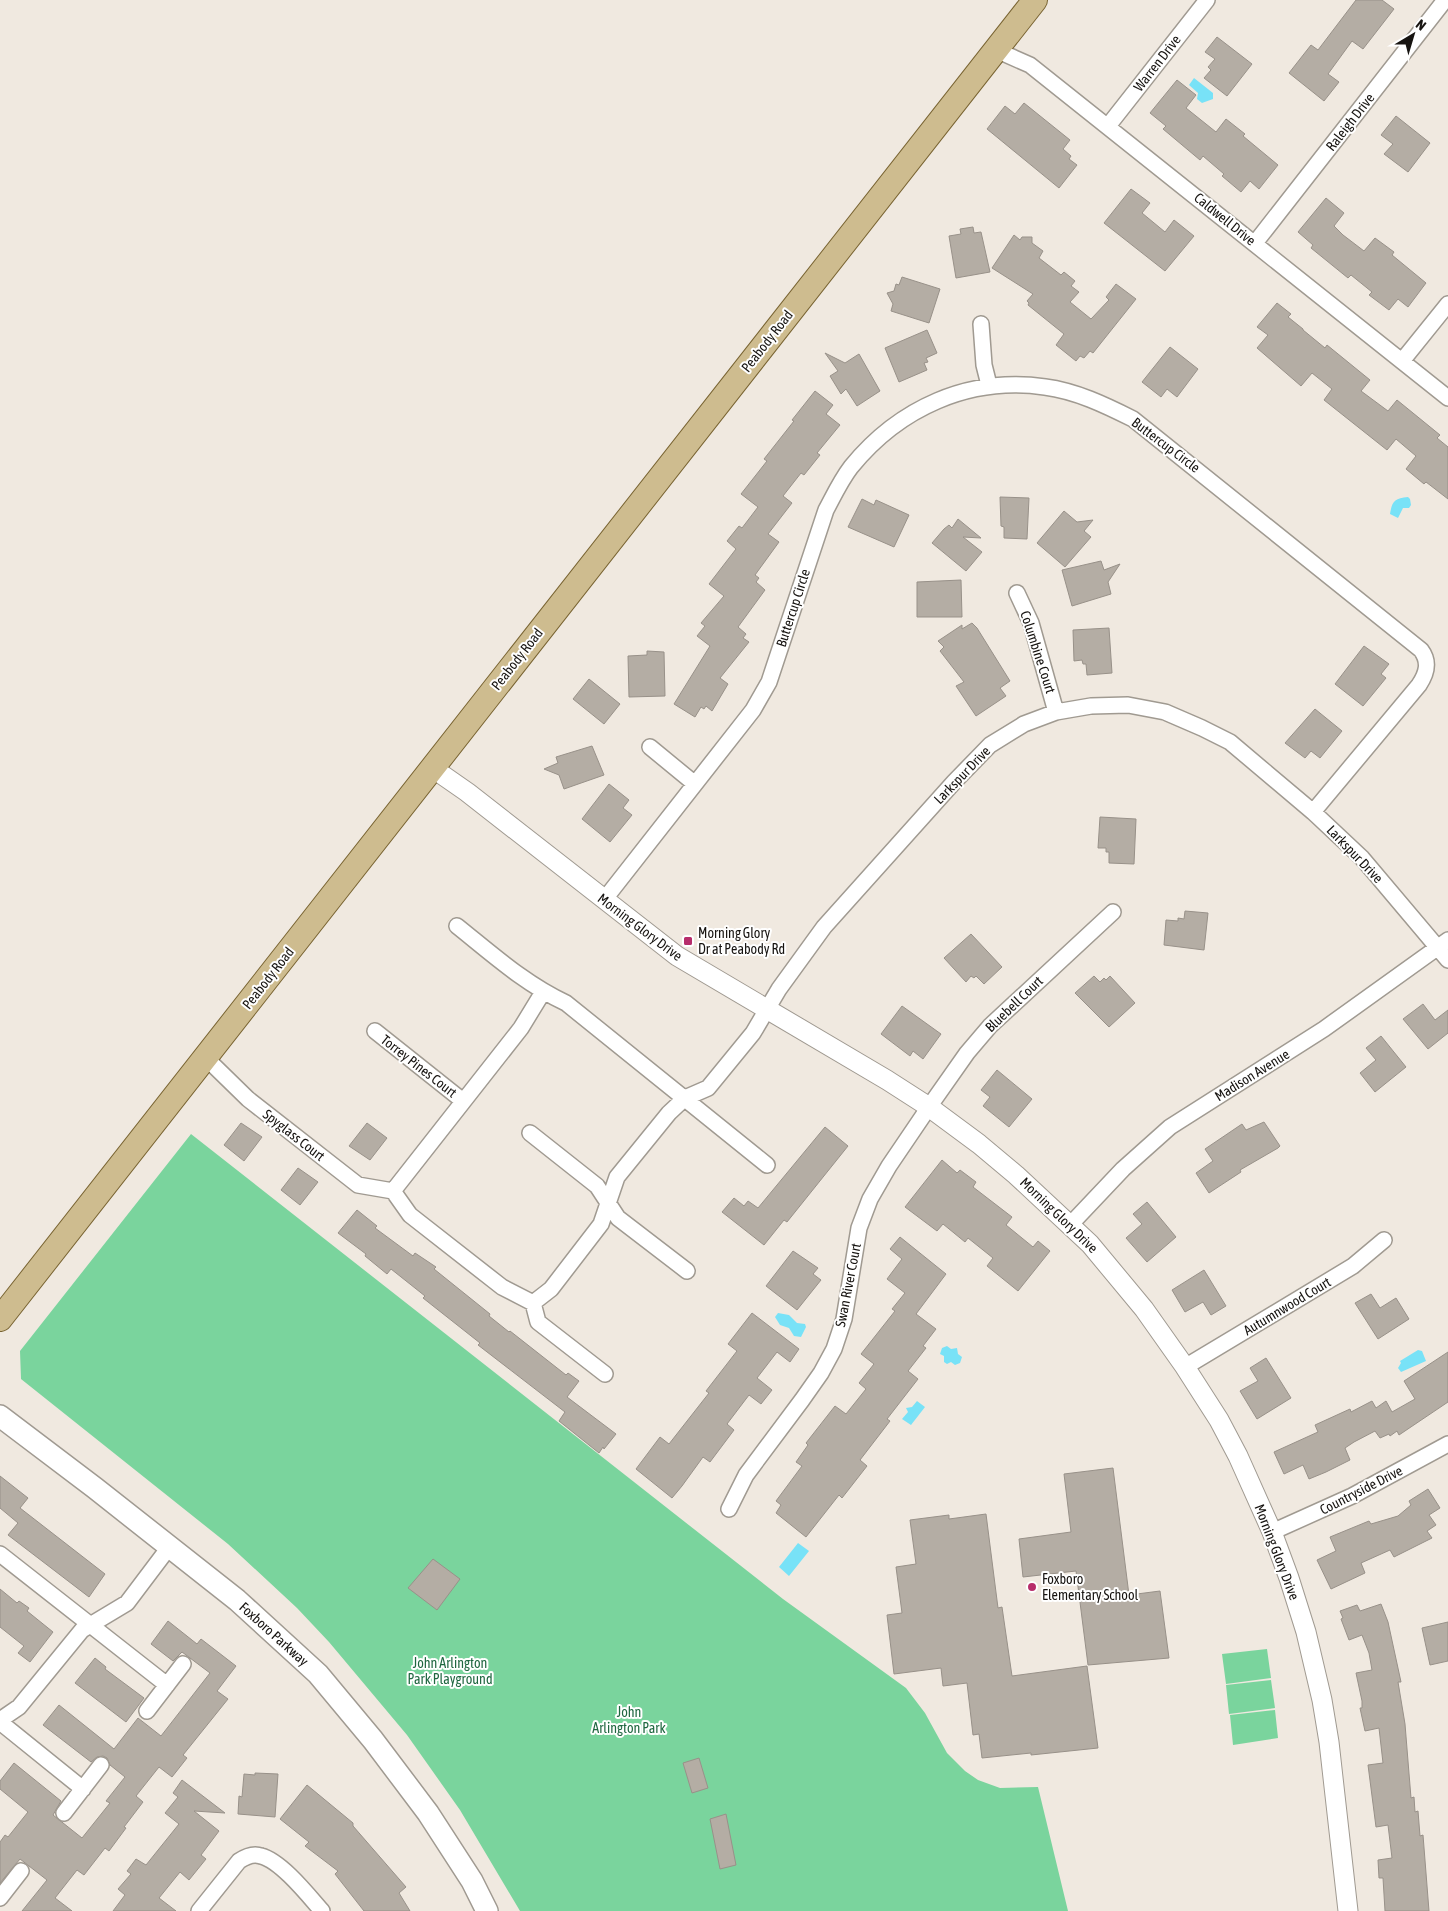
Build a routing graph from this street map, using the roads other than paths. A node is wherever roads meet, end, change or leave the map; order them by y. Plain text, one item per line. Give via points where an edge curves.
1 (1035, 0) edge
2 (1206, 0) edge
3 (1445, 0) edge
4 (996, 50) junction
5 (1108, 126) junction
6 (1255, 243) junction
7 (1448, 304) edge
8 (981, 324) dead end
9 (1402, 361) junction
10 (989, 385) junction
11 (1448, 398) edge
12 (1017, 593) dead end
13 (1056, 712) junction
14 (650, 747) dead end
15 (432, 767) junction
16 (695, 784) junction
17 (1313, 812) junction
18 (604, 900) junction
19 (1113, 912) dead end
20 (457, 926) dead end
21 (1443, 944) edge
22 (1448, 960) edge
23 (543, 992) junction
24 (767, 1009) junction
25 (375, 1032) dead end
26 (206, 1058) junction
27 (685, 1098) junction
28 (464, 1100) junction
29 (929, 1106) junction
30 (530, 1133) dead end
31 (767, 1165) dead end
32 (393, 1190) junction
33 (608, 1203) junction
34 (1070, 1225) junction
35 (1384, 1240) dead end
36 (687, 1271) dead end
37 (533, 1303) junction
38 (0, 1319) edge
39 (1185, 1367) junction
40 (605, 1374) dead end
41 (0, 1416) edge
42 (1448, 1444) edge
43 (729, 1509) dead end
44 (1272, 1532) junction
45 (170, 1546) junction
46 (0, 1554) edge
47 (90, 1624) junction
48 (183, 1664) dead end
49 (167, 1685) junction
50 (147, 1710) dead end
51 (0, 1721) edge
52 (101, 1765) dead end
53 (83, 1789) junction
54 (64, 1814) dead end
55 (21, 1871) dead end
56 (0, 1898) edge
57 (199, 1911) edge
58 (322, 1911) edge
59 (487, 1911) edge
60 (1348, 1911) edge

1 - 4 main road, Peabody Road
2 - 5 street, Warren Drive
3 - 6 street, Raleigh Drive
4 - 5 street, Caldwell Drive via 1030,65
4 - 15 main road, Peabody Road
5 - 6 street, Caldwell Drive
6 - 9 street, Caldwell Drive
7 - 9 street
8 - 10 street
9 - 11 street, Caldwell Drive
10 - 16 street, Buttercup Circle via 915,410 868,447 851,468 826,510 816,535 769,682 754,710
10 - 17 street, Buttercup Circle via 1045,387 1070,392 1096,400 1133,419 1425,655 1427,668 1419,685
12 - 13 street, Columbine Court via 1031,623
13 - 17 street, Larkspur Drive via 1091,706 1128,705 1165,712 1230,742
13 - 24 street, Larkspur Drive via 1024,724 990,745 824,928
14 - 16 street
15 - 18 street, Morning Glory Drive
15 - 26 main road, Peabody Road
16 - 18 street, Buttercup Circle
17 - 21 street, Larkspur Drive via 1362,858
18 - 24 street, Morning Glory Drive via 677,956
19 - 29 street, Bluebell Court via 990,1026
20 - 23 street
21 - 22 street, Larkspur Drive
21 - 34 street, Madison Avenue via 1324,1029 1170,1127 1123,1169
23 - 27 street via 566,1003
23 - 28 street via 521,1028
24 - 27 street, Larkspur Drive via 753,1033 708,1088
24 - 29 street, Morning Glory Drive
25 - 28 street, Torrey Pines Court
26 - 32 street, Spyglass Court via 248,1099 358,1185
26 - 38 main road, Peabody Road
27 - 31 street
27 - 33 street via 617,1177
28 - 32 street
29 - 34 street, Morning Glory Drive via 1016,1174
29 - 43 street, Swan River Court via 870,1199 859,1228 844,1319 834,1348 821,1373 746,1475
30 - 33 street via 597,1186
32 - 37 street via 410,1215 502,1287
33 - 36 street via 618,1218
33 - 37 street via 601,1224 551,1289
34 - 39 street, Morning Glory Drive via 1099,1254 1144,1309
35 - 39 street, Autumnwood Court via 1353,1266
37 - 40 street via 538,1322
39 - 44 street, Morning Glory Drive via 1238,1456
41 - 45 main road, Foxboro Parkway
42 - 44 street, Countryside Drive via 1352,1496
44 - 60 street, Morning Glory Drive via 1306,1632 1322,1700
45 - 47 street via 127,1603
45 - 59 main road, Foxboro Parkway via 237,1600 318,1674 428,1813 472,1881
46 - 47 street
47 - 49 street
47 - 51 street via 19,1707
48 - 49 street
49 - 50 street
51 - 53 street
52 - 53 street
53 - 54 street
55 - 56 street
57 - 58 street via 239,1861 256,1855 274,1863

